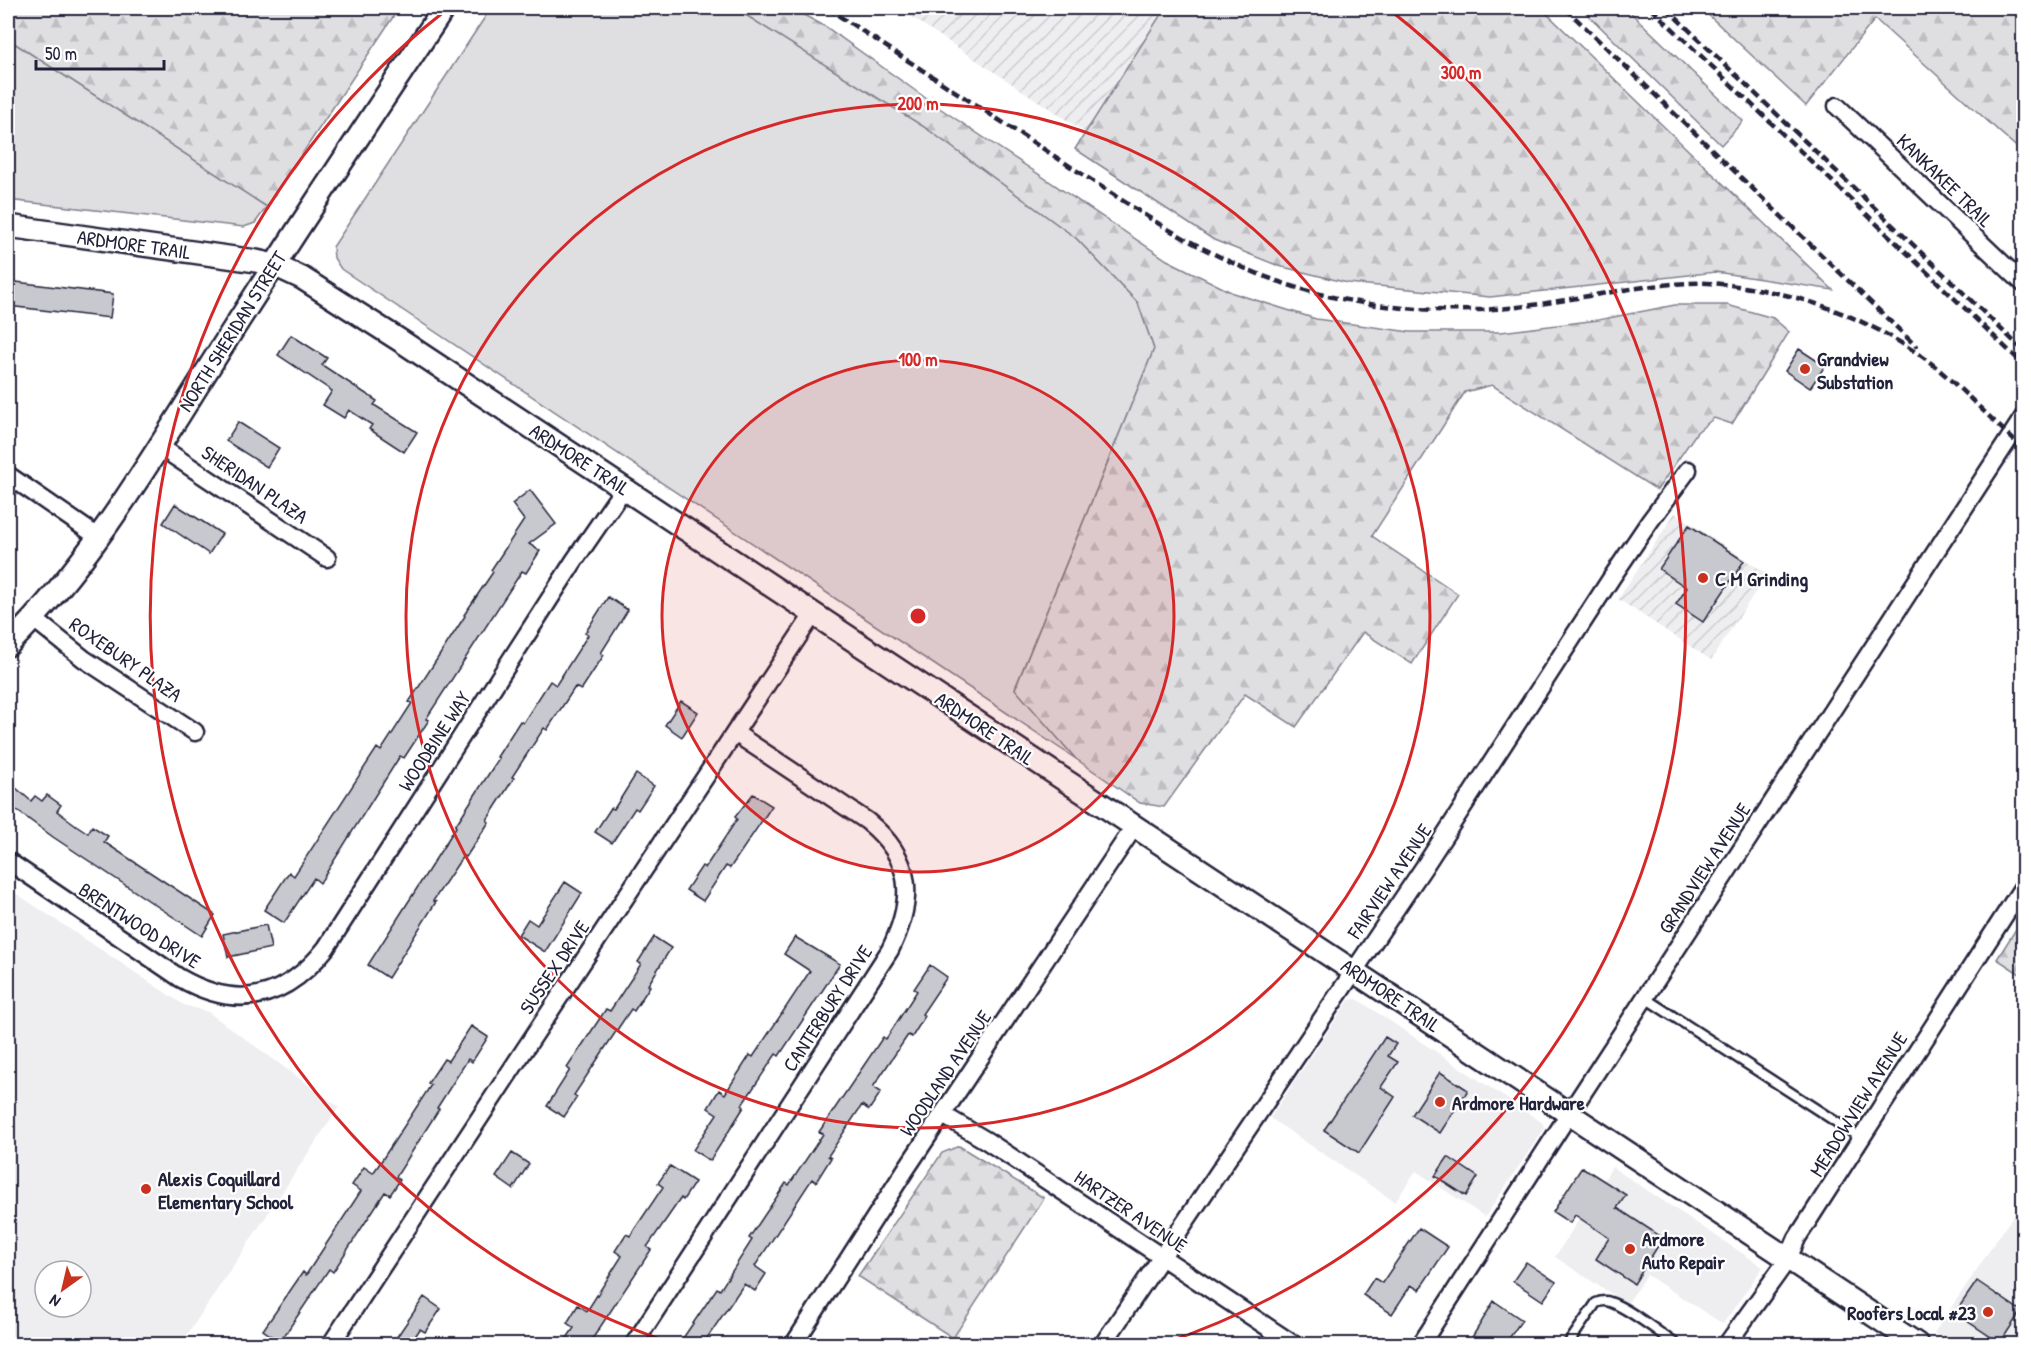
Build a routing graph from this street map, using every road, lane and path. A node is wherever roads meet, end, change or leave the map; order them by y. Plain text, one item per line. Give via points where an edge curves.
1 (444, 8) edge
2 (1838, 106) dead end
3 (8, 225) edge
4 (274, 265) junction
5 (2024, 284) edge
6 (2024, 417) edge
7 (159, 446) junction
8 (1688, 470) dead end
9 (8, 475) edge
10 (624, 488) junction
11 (98, 537) junction
12 (327, 558) dead end
13 (814, 613) junction
14 (34, 619) junction
15 (8, 645) edge
16 (195, 732) dead end
17 (735, 733) junction
18 (1134, 827) junction
19 (8, 861) edge
20 (2024, 885) edge
21 (1354, 971) junction
22 (260, 995) joint
23 (1645, 998) junction
24 (1569, 1114) junction
25 (943, 1115) junction
26 (1861, 1138) junction
27 (1162, 1256) junction
28 (1788, 1259) junction
29 (331, 1344) edge
30 (634, 1344) edge
31 (794, 1344) edge
32 (1103, 1344) edge
33 (1293, 1344) edge
34 (1421, 1344) edge
35 (1568, 1344) edge
36 (1676, 1344) edge
37 (1727, 1344) edge
38 (1917, 1344) edge

1 - 4 street, NORTH SHERIDAN STREET
2 - 5 street, KANKAKEE TRAIL
3 - 4 street, ARDMORE TRAIL
4 - 7 street, NORTH SHERIDAN STREET
4 - 10 street, ARDMORE TRAIL via 302,278
6 - 23 street, GRANDVIEW AVENUE
7 - 11 street, NORTH SHERIDAN STREET
7 - 12 street, SHERIDAN PLAZA
8 - 21 street, FAIRVIEW AVENUE via 1619,568
9 - 11 street
10 - 13 street, ARDMORE TRAIL
10 - 22 street, WOODBINE WAY via 326,948 299,977
11 - 14 street, NORTH SHERIDAN STREET
13 - 17 street, SUSSEX DRIVE
13 - 18 street, ARDMORE TRAIL
14 - 15 street, NORTH SHERIDAN STREET
14 - 16 street, ROXEBURY PLAZA via 84,659
17 - 29 street, SUSSEX DRIVE
17 - 30 street, CANTERBURY DRIVE via 885,836 903,871 905,910 890,951
18 - 21 street, ARDMORE TRAIL
18 - 25 street, WOODLAND AVENUE
19 - 22 street, BRENTWOOD DRIVE via 198,989 237,997
20 - 26 street, MEADOWVIEW AVENUE
21 - 24 street, ARDMORE TRAIL
21 - 27 street, FAIRVIEW AVENUE
23 - 24 street, GRANDVIEW AVENUE
23 - 26 lane
24 - 28 street, ARDMORE TRAIL
24 - 34 street, GRANDVIEW AVENUE
25 - 27 street, HARTZER AVENUE
25 - 31 street, WOODLAND AVENUE
26 - 28 street, MEADOWVIEW AVENUE via 1797,1238
27 - 32 street, FAIRVIEW AVENUE
27 - 33 street, HARTZER AVENUE
28 - 37 street, MEADOWVIEW AVENUE
28 - 38 street, ARDMORE TRAIL
35 - 36 lane via 1596,1303 1602,1301 1628,1312

